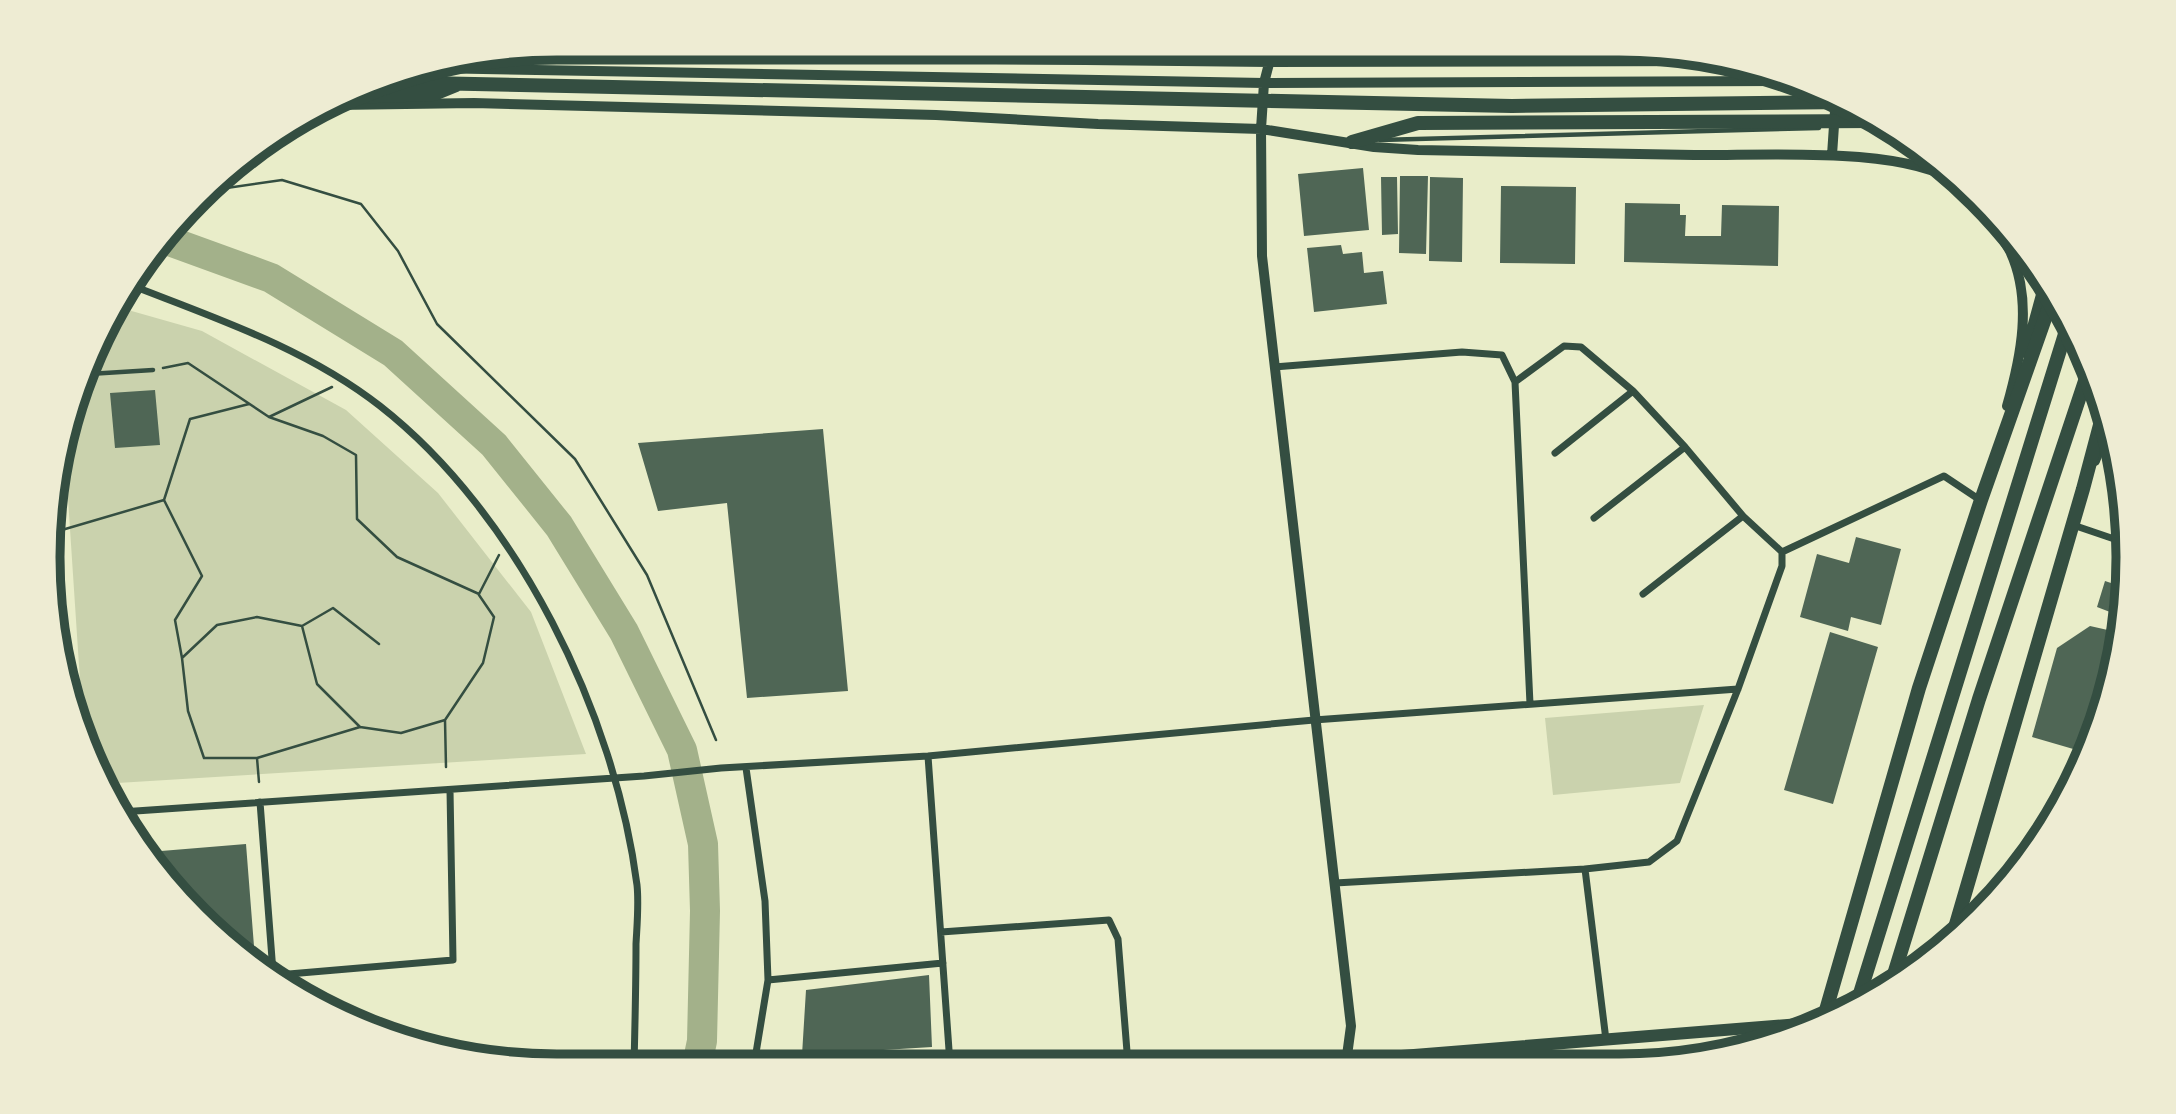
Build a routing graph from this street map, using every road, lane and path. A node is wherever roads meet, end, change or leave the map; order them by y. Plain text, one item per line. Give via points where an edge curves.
1 (1082, 60) edge
2 (1654, 61) edge
3 (1270, 62) junction
4 (463, 69) edge
5 (1764, 81) edge
6 (408, 82) edge
7 (461, 83) junction
8 (1264, 83) junction
9 (369, 96) edge
10 (1820, 102) edge
11 (350, 105) edge
12 (1835, 109) edge
13 (1858, 121) edge
14 (1869, 126) edge
15 (1261, 129) junction
16 (1352, 142) junction
17 (1832, 155) junction
18 (1934, 172) edge
19 (223, 189) edge
20 (2006, 245) edge
21 (139, 288) edge
22 (2042, 294) edge
23 (2049, 307) edge
24 (2064, 336) edge
25 (1274, 367) junction
26 (153, 370) joint
27 (95, 374) edge
28 (344, 382) junction
29 (1514, 382) junction
30 (2085, 382) edge
31 (1633, 391) junction
32 (249, 404) junction
33 (269, 417) junction
34 (2100, 427) edge
35 (2101, 433) edge
36 (2103, 441) edge
37 (1685, 447) junction
38 (1555, 453) dead end
39 (2083, 489) junction
40 (164, 500) junction
41 (1981, 500) junction
42 (1744, 516) junction
43 (1594, 518) dead end
44 (2073, 525) junction
45 (61, 530) edge
46 (2115, 539) edge
47 (505, 543) junction
48 (1782, 552) junction
49 (479, 594) junction
50 (1643, 594) dead end
51 (302, 626) junction
52 (379, 644) dead end
53 (182, 657) junction
54 (1738, 690) junction
55 (1530, 704) junction
56 (445, 720) junction
57 (1314, 720) junction
58 (360, 727) junction
59 (716, 740) dead end
60 (928, 756) junction
61 (257, 758) junction
62 (446, 767) dead end
63 (746, 768) junction
64 (615, 778) junction
65 (259, 782) dead end
66 (450, 790) junction
67 (260, 802) junction
68 (129, 811) edge
69 (1586, 869) junction
70 (1335, 883) junction
71 (1957, 922) edge
72 (941, 932) junction
73 (943, 963) junction
74 (271, 964) edge
75 (1895, 971) edge
76 (286, 974) edge
77 (768, 980) junction
78 (1860, 992) edge
79 (1826, 1009) edge
80 (1785, 1026) edge
81 (1606, 1040) junction
82 (634, 1054) edge
83 (756, 1054) edge
84 (949, 1054) edge
85 (1127, 1054) edge
86 (1347, 1054) edge
87 (1441, 1054) edge

1 - 3 street
2 - 3 street
3 - 8 street
4 - 8 street
5 - 8 street
6 - 7 main road
7 - 9 main road via 434,94
7 - 10 main road via 1511,106
8 - 15 street
11 - 15 street via 516,104 936,115
12 - 17 street
13 - 16 main road via 1418,123
14 - 16 lane
15 - 16 street
15 - 25 street via 1262,256
16 - 17 street via 1418,150
17 - 18 street
19 - 59 path via 282,180 361,204 398,250 438,324 575,459 647,575
20 - 41 street via 2023,308 2021,348
21 - 28 street via 251,332
22 - 41 street
23 - 41 main road
24 - 78 main road
25 - 29 street via 1475,353 1502,355
25 - 57 street
26 - 27 lane
26 - 32 path via 188,363
28 - 33 path
28 - 47 street via 380,406 436,456
29 - 31 street via 1564,346 1581,347
29 - 55 street
30 - 75 main road
31 - 37 street
31 - 38 street
32 - 33 path
32 - 40 path via 190,419
33 - 49 path via 323,436 356,455 356,519 397,556
34 - 39 main road
35 - 39 street
36 - 39 street
37 - 42 street
37 - 43 street
39 - 44 main road
40 - 45 path
40 - 53 path via 202,576 175,620
41 - 48 street via 1944,476
41 - 79 main road via 1919,688
42 - 48 street
42 - 50 street
44 - 46 street
44 - 71 main road
47 - 49 path
47 - 64 street via 548,612 599,729
48 - 54 street via 1782,566
49 - 56 path via 494,617 483,663
51 - 52 path via 333,608
51 - 53 path via 257,617 217,625
51 - 58 path via 317,684
53 - 61 path via 188,711 204,758
54 - 55 street
54 - 69 street via 1678,841 1649,862
55 - 57 street
56 - 58 path via 401,733
56 - 62 path
57 - 60 street
57 - 70 street
58 - 61 path
60 - 63 street
60 - 72 street
61 - 65 path
63 - 64 street
63 - 77 street via 765,901
64 - 66 street
64 - 82 street via 637,887
66 - 67 street
66 - 76 street via 453,960
67 - 68 street
67 - 74 street
69 - 70 street
69 - 81 street
70 - 86 street via 1351,1026
72 - 73 street
72 - 85 street via 1109,919 1118,939
73 - 77 street
73 - 84 street
77 - 83 street
80 - 81 main road
81 - 87 main road

